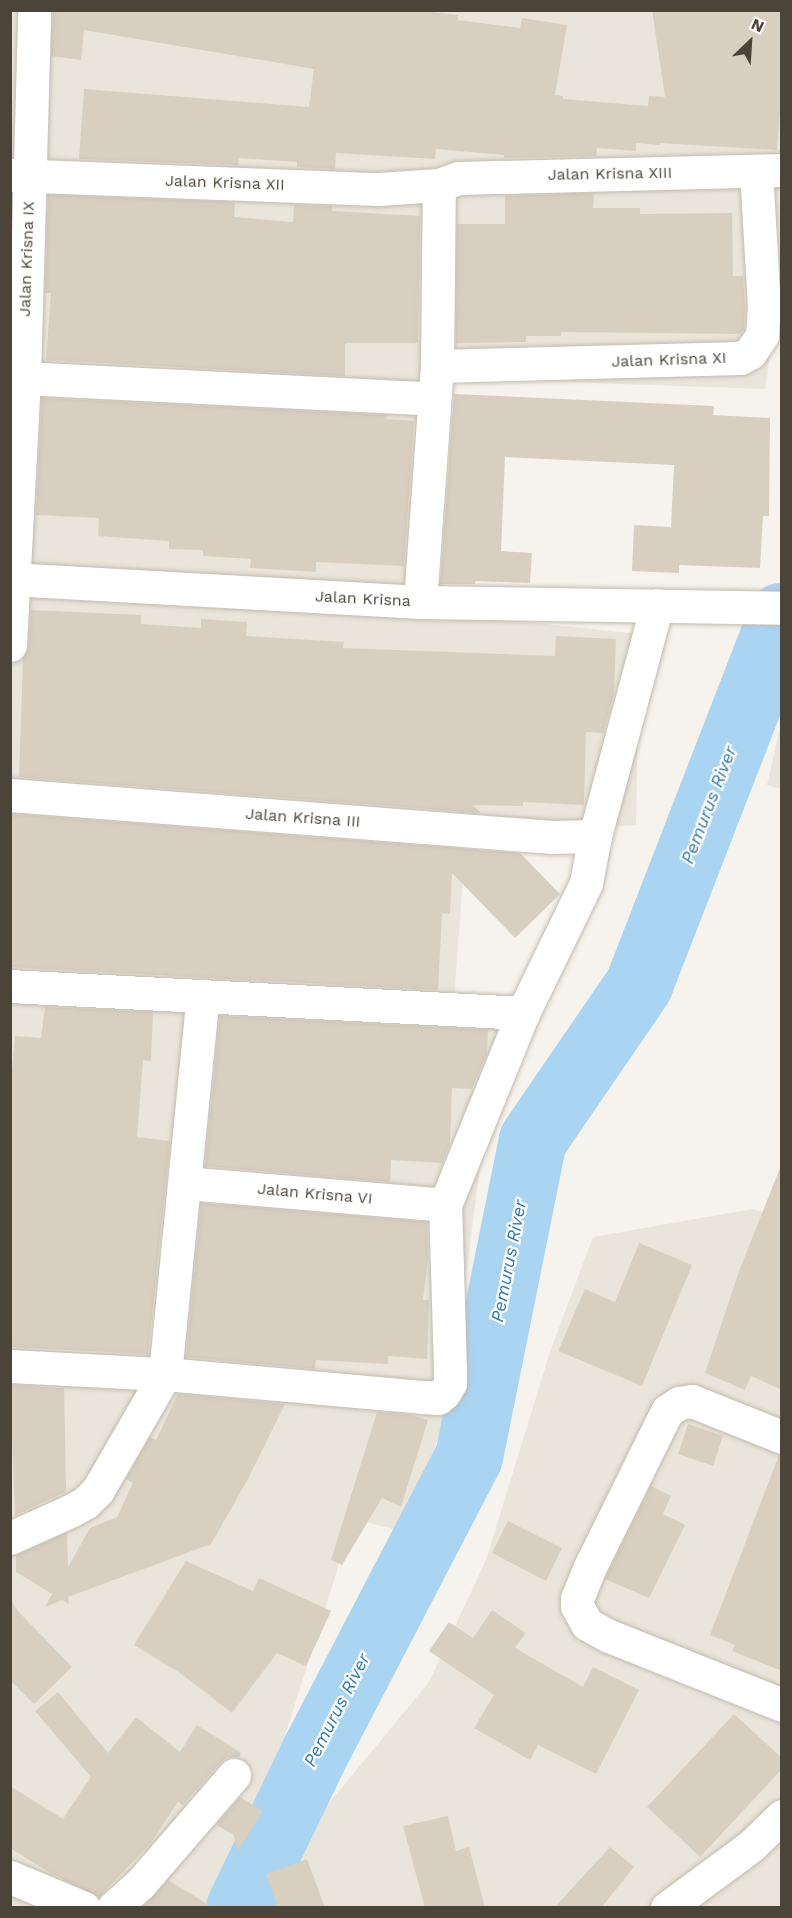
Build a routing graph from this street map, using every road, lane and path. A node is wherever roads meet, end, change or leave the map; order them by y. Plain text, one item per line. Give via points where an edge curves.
1 (34, 10) edge
2 (769, 170) edge
3 (20, 176) edge
4 (439, 185) junction
5 (437, 366) junction
6 (24, 378) junction
7 (433, 399) junction
8 (12, 579) edge
9 (420, 602) junction
10 (657, 605) junction
11 (782, 608) edge
12 (10, 645) edge
13 (10, 795) edge
14 (595, 836) junction
15 (10, 986) edge
16 (203, 996) junction
17 (523, 1013) junction
18 (185, 1183) junction
19 (445, 1205) junction
20 (10, 1366) edge
21 (165, 1374) junction
22 (782, 1437) edge
23 (10, 1538) edge
24 (782, 1706) edge
25 (234, 1775) dead end
26 (782, 1816) edge
27 (10, 1877) edge
28 (84, 1908) edge
29 (113, 1908) edge
30 (666, 1908) edge

1 - 3 street, Jalan Krisna IX
2 - 4 street, Jalan Krisna XIII via 459,178
2 - 5 street, Jalan Krisna XI via 762,335 750,354 740,358
3 - 4 street, Jalan Krisna XII via 378,189
3 - 6 street, Jalan Krisna IX
4 - 5 street
5 - 7 street
6 - 7 street
6 - 8 street, Jalan Krisna IX
7 - 9 street
8 - 9 street, Jalan Krisna
8 - 12 street, Jalan Krisna IX
9 - 10 street, Jalan Krisna
10 - 11 street, Jalan Krisna
10 - 14 street
13 - 14 street, Jalan Krisna III via 552,837
14 - 17 street via 586,883
15 - 16 street
16 - 17 street
16 - 18 street
17 - 19 street
18 - 19 street, Jalan Krisna VI
18 - 21 street
19 - 21 street via 450,1383 438,1398
20 - 21 street
21 - 23 street via 98,1490 85,1503
22 - 24 street via 692,1401 667,1411 577,1598 587,1624 609,1636
25 - 29 street via 140,1884
26 - 30 street via 751,1846
27 - 28 street

